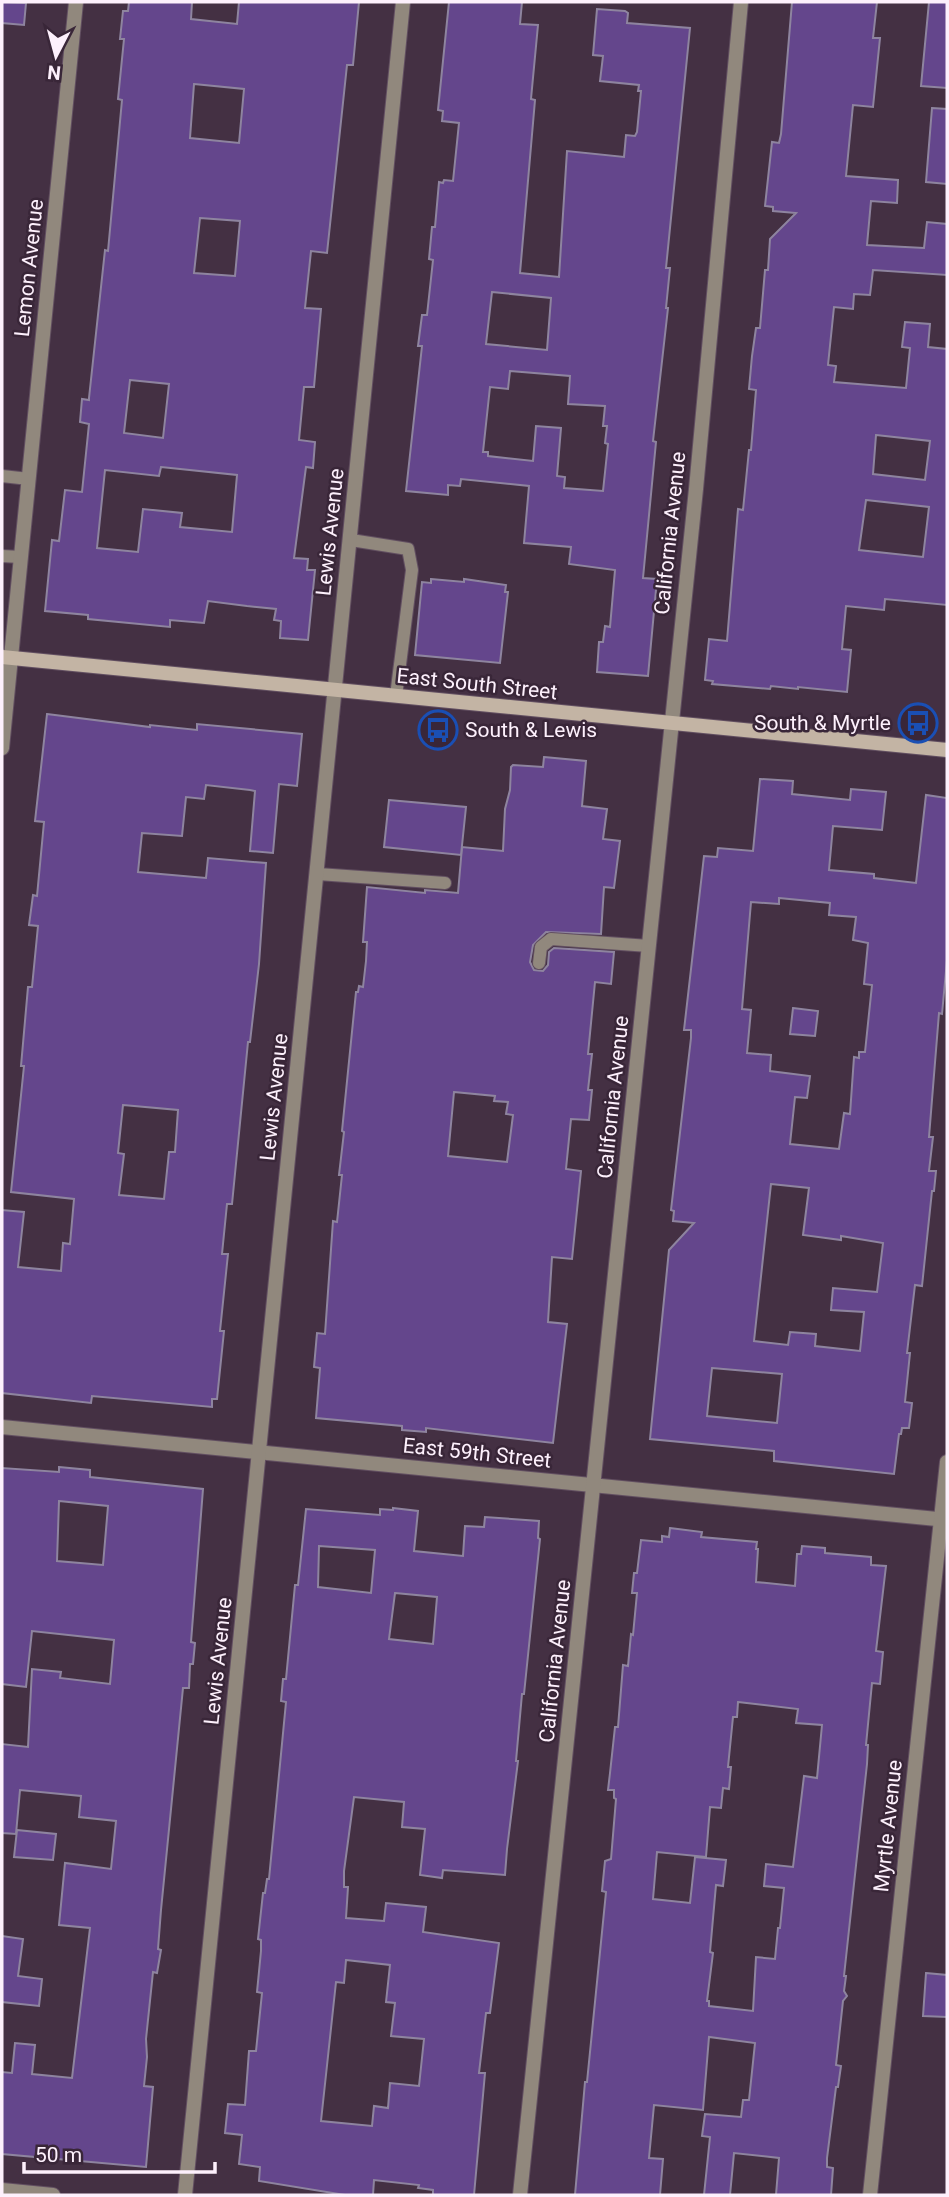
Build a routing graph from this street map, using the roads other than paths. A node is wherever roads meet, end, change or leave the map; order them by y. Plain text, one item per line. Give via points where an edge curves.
1 (76, 2) edge
2 (403, 2) edge
3 (741, 2) edge
4 (2, 476) edge
5 (29, 479) junction
6 (351, 540) junction
7 (2, 556) edge
8 (20, 557) junction
9 (6, 658) edge
10 (336, 691) junction
11 (396, 696) junction
12 (671, 724) junction
13 (2, 748) edge
14 (947, 750) edge
15 (318, 874) junction
16 (445, 883) dead end
17 (649, 946) junction
18 (539, 963) dead end
19 (2, 1427) edge
20 (260, 1452) junction
21 (947, 1462) edge
22 (594, 1485) junction
23 (944, 1519) edge
24 (2, 2190) edge
25 (19, 2194) edge
26 (52, 2195) edge
27 (185, 2195) edge
28 (520, 2195) edge
29 (870, 2195) edge

1 - 5 street, Lemon Avenue
2 - 6 street, Lewis Avenue
3 - 12 street, California Avenue
4 - 5 lane
5 - 8 street, Lemon Avenue
6 - 10 street, Lewis Avenue
6 - 11 lane via 408,549 412,570
7 - 8 lane
8 - 9 street, Lemon Avenue
9 - 10 main road, East South Street
9 - 13 street, Lemon Avenue
10 - 11 main road, East South Street
10 - 15 street, Lewis Avenue
11 - 12 main road, East South Street
12 - 14 main road, East South Street
12 - 17 street, California Avenue
15 - 16 lane
15 - 20 street, Lewis Avenue
17 - 18 lane via 551,939 541,947
17 - 22 street, California Avenue
19 - 20 street, East 59th Street
20 - 22 street, East 59th Street
20 - 27 street, Lewis Avenue
21 - 23 street, Myrtle Avenue
22 - 23 street, East 59th Street
22 - 28 street, California Avenue
23 - 29 street, Myrtle Avenue
24 - 25 street
25 - 26 street

